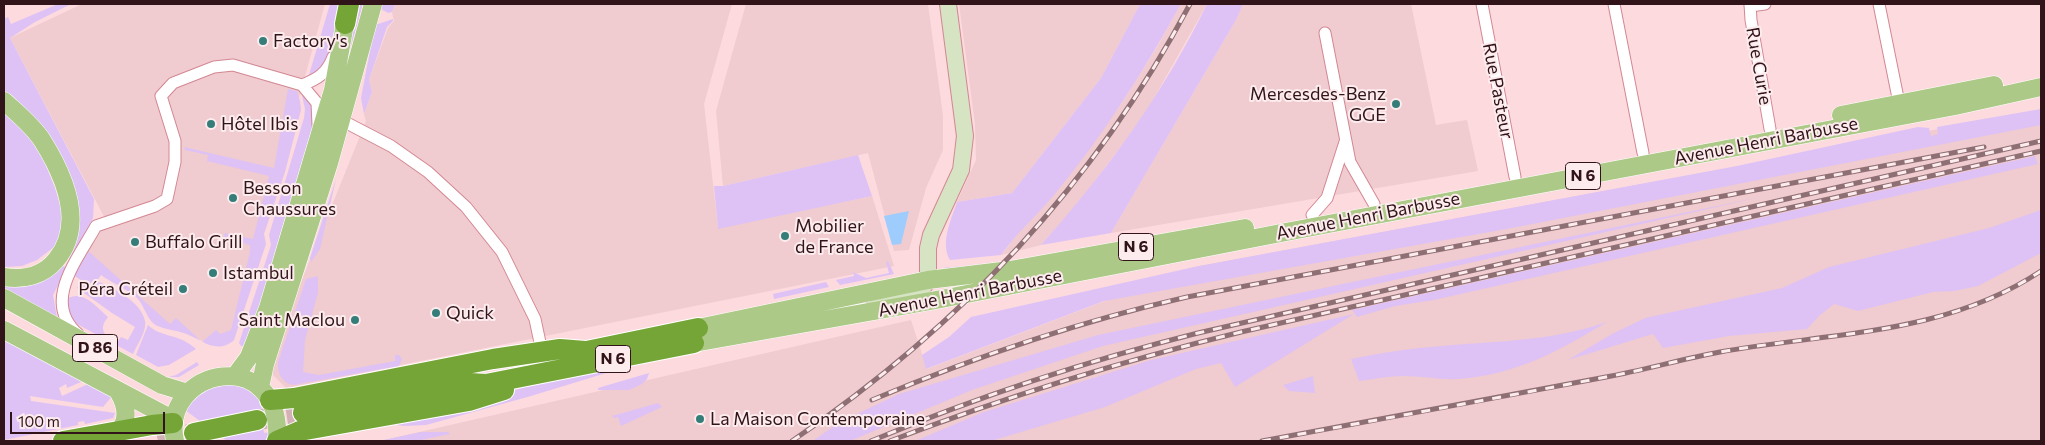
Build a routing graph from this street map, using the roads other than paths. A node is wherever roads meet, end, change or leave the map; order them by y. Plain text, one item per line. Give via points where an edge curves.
1 (349, 4) edge
2 (373, 4) edge
3 (948, 4) edge
4 (1482, 4) edge
5 (1614, 4) edge
6 (1765, 4) edge
7 (1879, 4) edge
8 (1750, 5) edge
9 (345, 24) junction
10 (1325, 32) dead end
11 (2041, 77) edge
12 (302, 85) junction
13 (2041, 87) edge
14 (4, 101) edge
15 (1899, 103) junction
16 (1917, 113) junction
17 (341, 120) junction
18 (1770, 128) junction
19 (1345, 142) junction
20 (317, 149) junction
21 (1643, 153) junction
22 (1515, 177) junction
23 (1374, 204) junction
24 (1312, 215) junction
25 (4, 277) edge
26 (928, 280) junction
27 (4, 298) edge
28 (867, 312) junction
29 (4, 330) edge
30 (696, 336) junction
31 (92, 347) junction
32 (585, 351) junction
33 (542, 352) junction
34 (532, 375) junction
35 (235, 376) junction
36 (470, 383) junction
37 (119, 392) junction
38 (188, 393) junction
39 (265, 394) junction
40 (303, 413) tunnel mouth
41 (257, 420) tunnel mouth
42 (174, 428) edge
43 (120, 430) junction
44 (194, 434) tunnel mouth
45 (63, 441) edge
46 (277, 441) edge

1 - 9 highway
2 - 17 main road
3 - 26 street via 966,136 960,170 930,235
4 - 22 street, Rue Pasteur
5 - 21 street
6 - 8 street
7 - 15 street
8 - 18 street, Rue Curie
9 - 12 street via 326,72
9 - 20 main road via 333,90
10 - 19 street
11 - 15 main road, Avenue Henri Barbusse / N 6
12 - 20 street via 316,103 319,118
12 - 31 street via 233,64 214,67 173,83 161,96 175,141 175,162 167,199 96,226 63,288 60,303 63,316
13 - 16 main road, Avenue Henri Barbusse / N 6
14 - 25 main road via 41,139 63,180 72,213 70,235 64,251 51,266 26,277
15 - 16 street
15 - 18 main road, Avenue Henri Barbusse / N 6
16 - 28 main road, Avenue Henri Barbusse / N 6
17 - 33 street via 391,146 428,172 466,207 502,252 535,319
17 - 39 main road via 264,364
18 - 21 main road, Avenue Henri Barbusse / N 6
19 - 23 street via 1350,162
19 - 24 street via 1327,198
20 - 35 main road via 268,308 248,357
21 - 22 main road, Avenue Henri Barbusse / N 6
22 - 23 main road, Avenue Henri Barbusse / N 6
23 - 24 main road, Avenue Henri Barbusse / N 6
24 - 26 main road, Avenue Henri Barbusse / N 6 via 1010,270
26 - 28 street via 918,292 890,298
26 - 30 main road, Avenue Henri Barbusse / N 6
27 - 31 main road, D 86
28 - 30 main road, Avenue Henri Barbusse / N 6 via 734,338
29 - 37 main road, D 86
30 - 32 highway, N 6
30 - 34 highway, N 6
31 - 38 main road, D 86 via 162,385
32 - 33 highway via 560,349
32 - 36 highway, N 6 via 481,375
33 - 39 highway via 294,398
34 - 36 highway, N 6 via 486,384
34 - 46 highway via 521,384 469,401 300,431
35 - 38 main road via 208,380
35 - 39 main road via 249,380
36 - 40 highway, N 6
37 - 42 main road, D 86
37 - 43 main road via 126,404 124,424
38 - 42 main road via 178,406
39 - 46 main road via 276,413
41 - 44 highway
42 - 43 highway
43 - 45 highway

